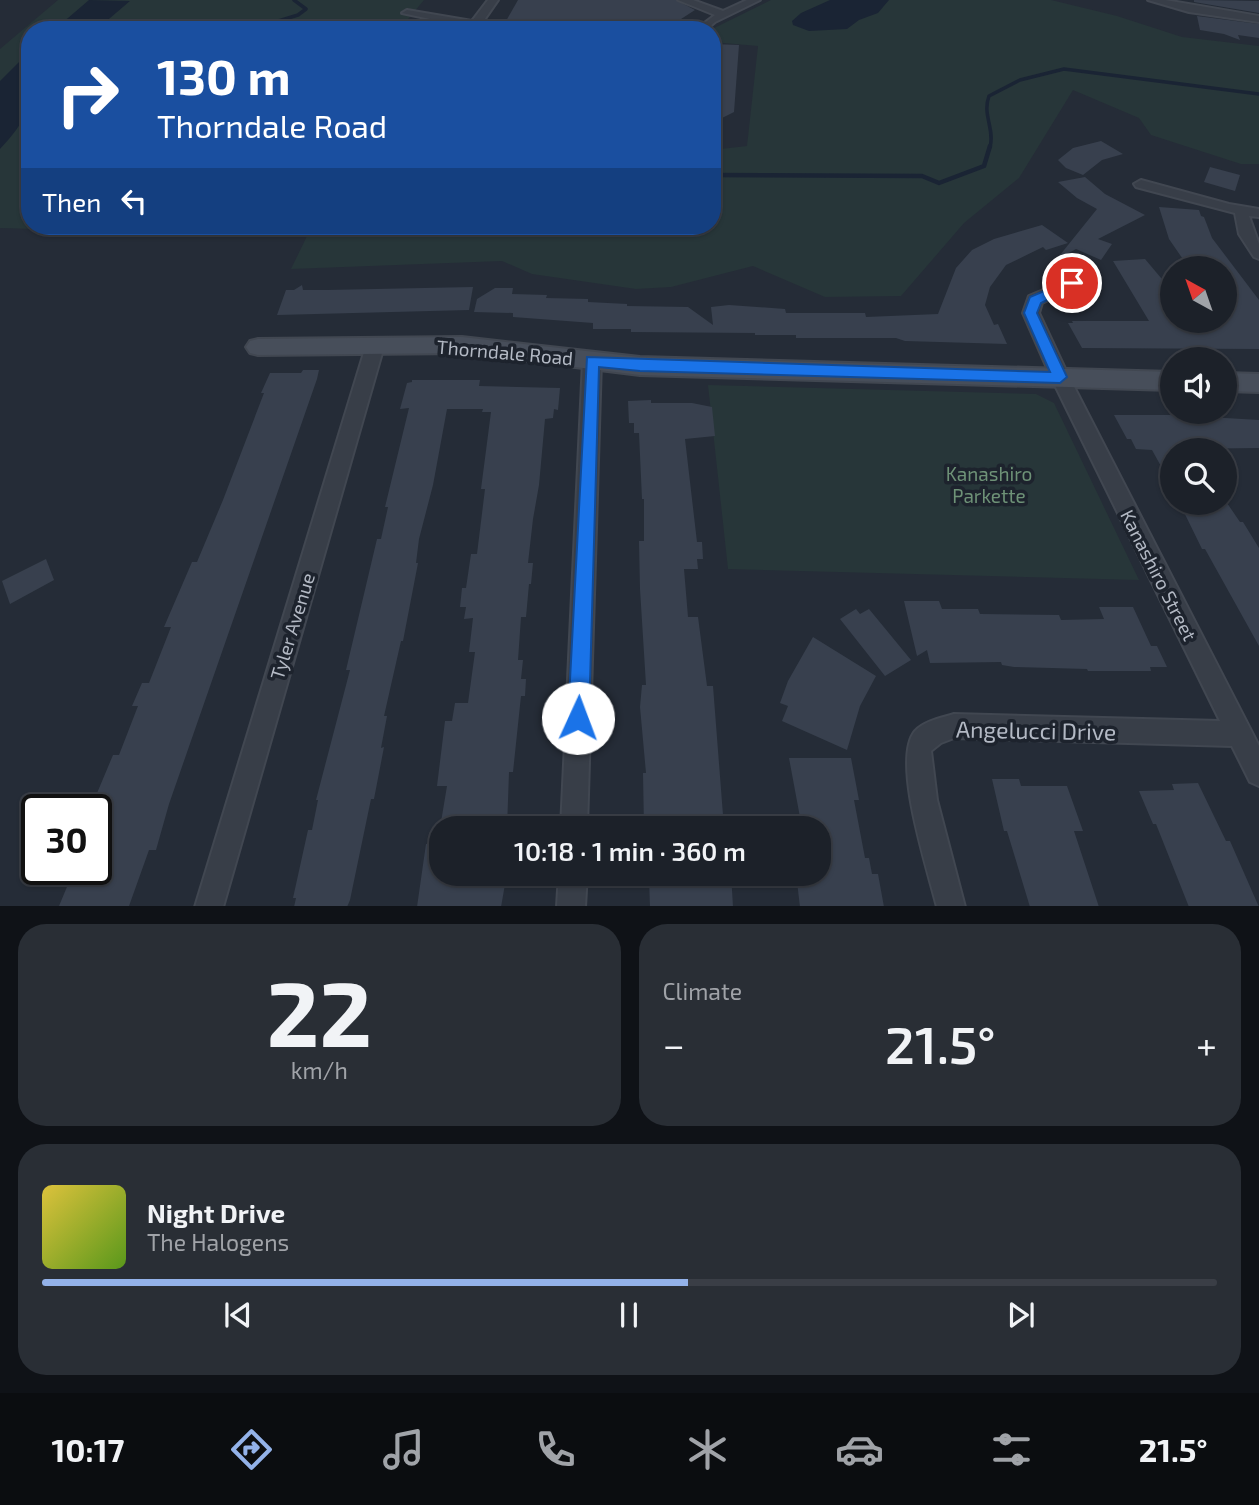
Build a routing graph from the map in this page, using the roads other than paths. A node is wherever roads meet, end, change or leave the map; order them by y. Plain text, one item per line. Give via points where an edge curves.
1 (493, 0) edge
2 (683, 0) edge
3 (755, 0) edge
4 (1153, 0) edge
5 (407, 13) dead end
6 (723, 14) junction
7 (1259, 19) edge
8 (445, 21) edge
9 (477, 21) edge
10 (710, 21) edge
11 (1141, 184) dead end
12 (1242, 212) junction
13 (1259, 213) edge
14 (1259, 254) edge
15 (1072, 283) dead end
16 (258, 346) dead end
17 (375, 346) junction
18 (592, 361) junction
19 (1060, 377) junction
20 (1160, 381) edge
21 (1237, 382) edge
22 (1259, 383) edge
23 (1240, 734) junction
24 (1259, 773) edge
25 (574, 816) edge
26 (572, 886) edge
27 (209, 906) edge
28 (571, 906) edge
29 (951, 906) edge

1 - 9 street
2 - 6 street
3 - 6 street
4 - 7 street
5 - 8 street
6 - 10 street
11 - 12 street
12 - 13 street
12 - 14 street via 1249,242
15 - 19 street, Kanashiro Street via 1035,300 1031,313
16 - 17 street, Thorndale Road
17 - 18 street, Thorndale Road via 489,347
17 - 27 street, Tyler Avenue
18 - 19 street, Thorndale Road
18 - 25 street
19 - 20 street, Thorndale Road
19 - 23 street, Kanashiro Street
21 - 22 street
23 - 24 street, Kanashiro Street
23 - 29 street, Angelucci Drive via 954,726 928,735 918,749 920,776
26 - 28 street

